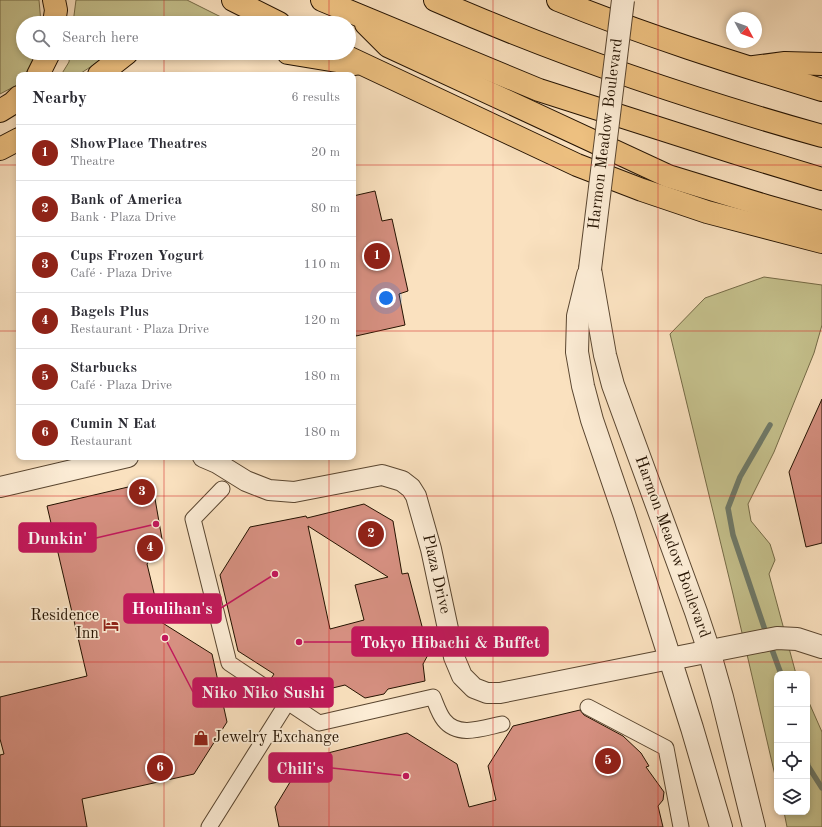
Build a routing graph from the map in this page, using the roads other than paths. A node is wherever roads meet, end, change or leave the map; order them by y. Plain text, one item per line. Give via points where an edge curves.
1 (54, 0) edge
2 (233, 0) edge
3 (322, 0) edge
4 (434, 0) edge
5 (558, 0) edge
6 (623, 0) edge
7 (55, 16) edge
8 (265, 16) edge
9 (359, 17) junction
10 (46, 60) edge
11 (118, 60) edge
12 (332, 60) edge
13 (354, 60) edge
14 (822, 64) edge
15 (364, 65) junction
16 (748, 68) junction
17 (40, 72) edge
18 (103, 72) edge
19 (822, 90) edge
20 (16, 100) edge
21 (0, 111) edge
22 (822, 136) edge
23 (16, 141) edge
24 (0, 149) edge
25 (822, 179) edge
26 (822, 222) edge
27 (822, 242) edge
28 (590, 268) junction
29 (115, 460) edge
30 (210, 460) edge
31 (0, 487) edge
32 (222, 489) dead end
33 (822, 647) edge
34 (709, 651) junction
35 (670, 659) junction
36 (287, 702) junction
37 (588, 706) dead end
38 (502, 724) dead end
39 (209, 827) edge
40 (681, 827) edge
41 (720, 827) edge
42 (754, 827) edge

1 - 7 main road
2 - 8 main road
3 - 9 main road
4 - 22 main road via 588,61
5 - 16 main road via 616,24
6 - 28 street, Harmon Meadow Boulevard, bridge
9 - 25 main road via 539,90
9 - 26 main road via 388,46 651,169
10 - 17 main road
11 - 18 main road
12 - 15 main road
13 - 15 main road
14 - 16 main road via 785,63
15 - 27 main road via 577,165 707,212
16 - 19 main road
20 - 21 main road
23 - 24 main road
28 - 34 street, Harmon Meadow Boulevard via 613,385
28 - 35 street, Harmon Meadow Boulevard via 578,316 577,352 583,386
29 - 31 street
30 - 35 street, Plaza Drive via 246,481 269,490 294,492 382,475 402,481 411,488 416,496 431,549 454,657 462,676 474,688 500,694
32 - 36 street via 193,519 229,664
33 - 34 street, Plaza Drive via 797,639 778,638
34 - 35 street, Plaza Drive
34 - 42 street, Harmon Meadow Boulevard
35 - 41 street, Harmon Meadow Boulevard
36 - 38 street via 319,723 432,697 444,720 454,728 468,731
36 - 39 street
37 - 40 street via 666,748

